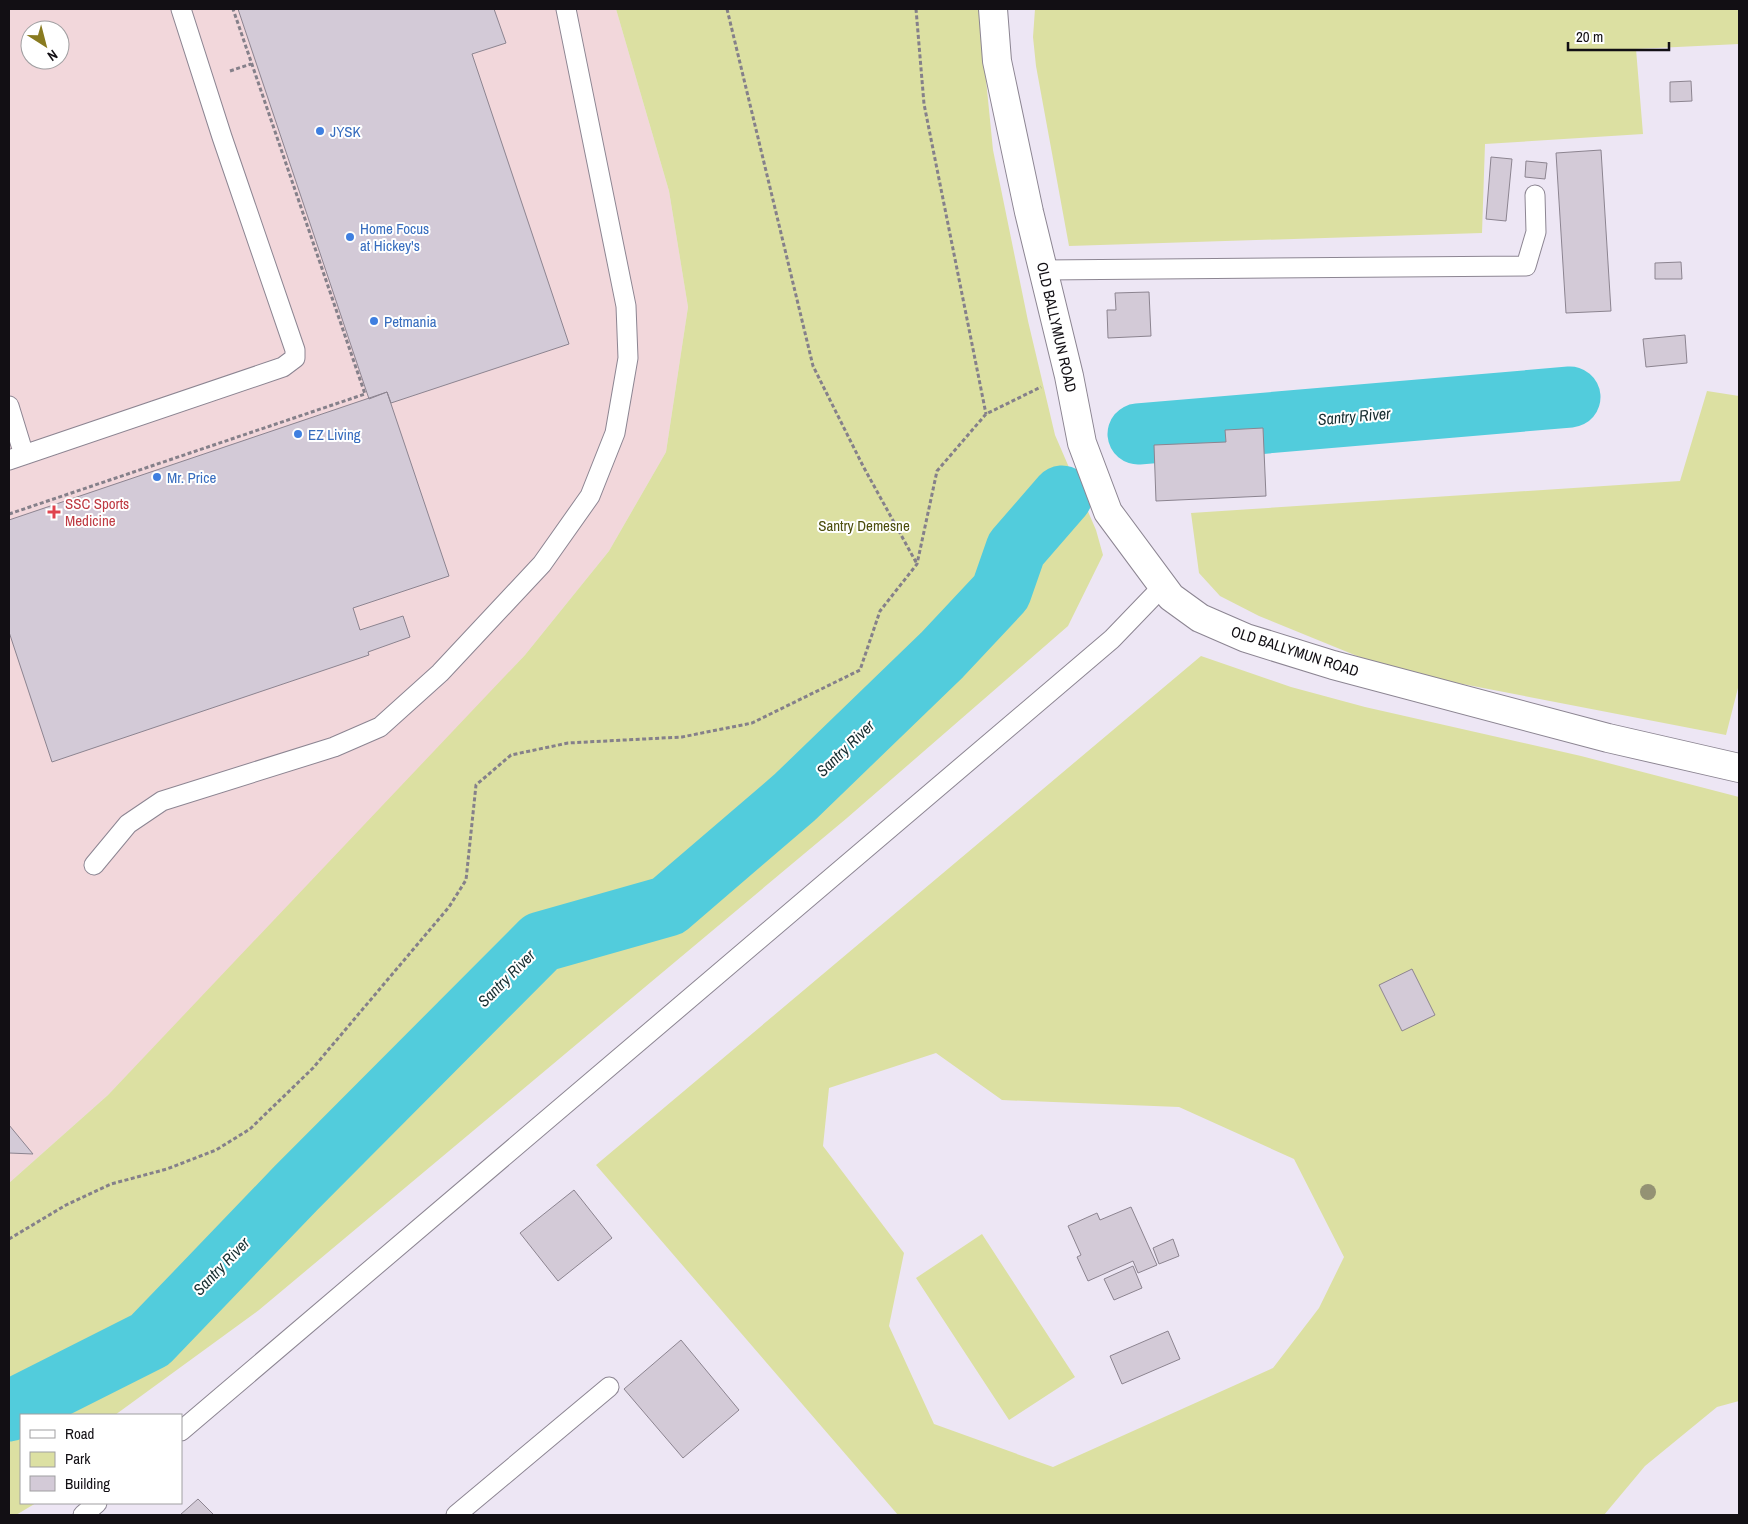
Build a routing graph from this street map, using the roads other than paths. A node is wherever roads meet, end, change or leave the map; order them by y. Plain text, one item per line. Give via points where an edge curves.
1 (181, 9) edge
2 (566, 9) edge
3 (993, 9) edge
4 (1535, 195) dead end
5 (1044, 270) junction
6 (9, 406) edge
7 (17, 458) edge
8 (1163, 586) junction
9 (1739, 768) edge
10 (94, 865) dead end
11 (609, 1387) dead end
12 (182, 1430) edge
13 (96, 1504) edge
14 (83, 1515) edge
15 (456, 1515) edge

1 - 7 lane via 295,358 283,368
2 - 10 lane via 626,306 628,358 615,433 590,496 542,564 440,673 380,727 334,747 162,801 128,824
3 - 5 street, OLD BALLYMUN ROAD via 997,61
4 - 5 lane via 1536,232 1526,266
5 - 8 street, OLD BALLYMUN ROAD via 1082,442 1099,493 1121,533
6 - 7 lane
8 - 9 street, OLD BALLYMUN ROAD via 1171,597 1200,618 1263,643 1333,665 1608,738
8 - 12 lane via 1112,639
11 - 15 lane
13 - 14 lane

